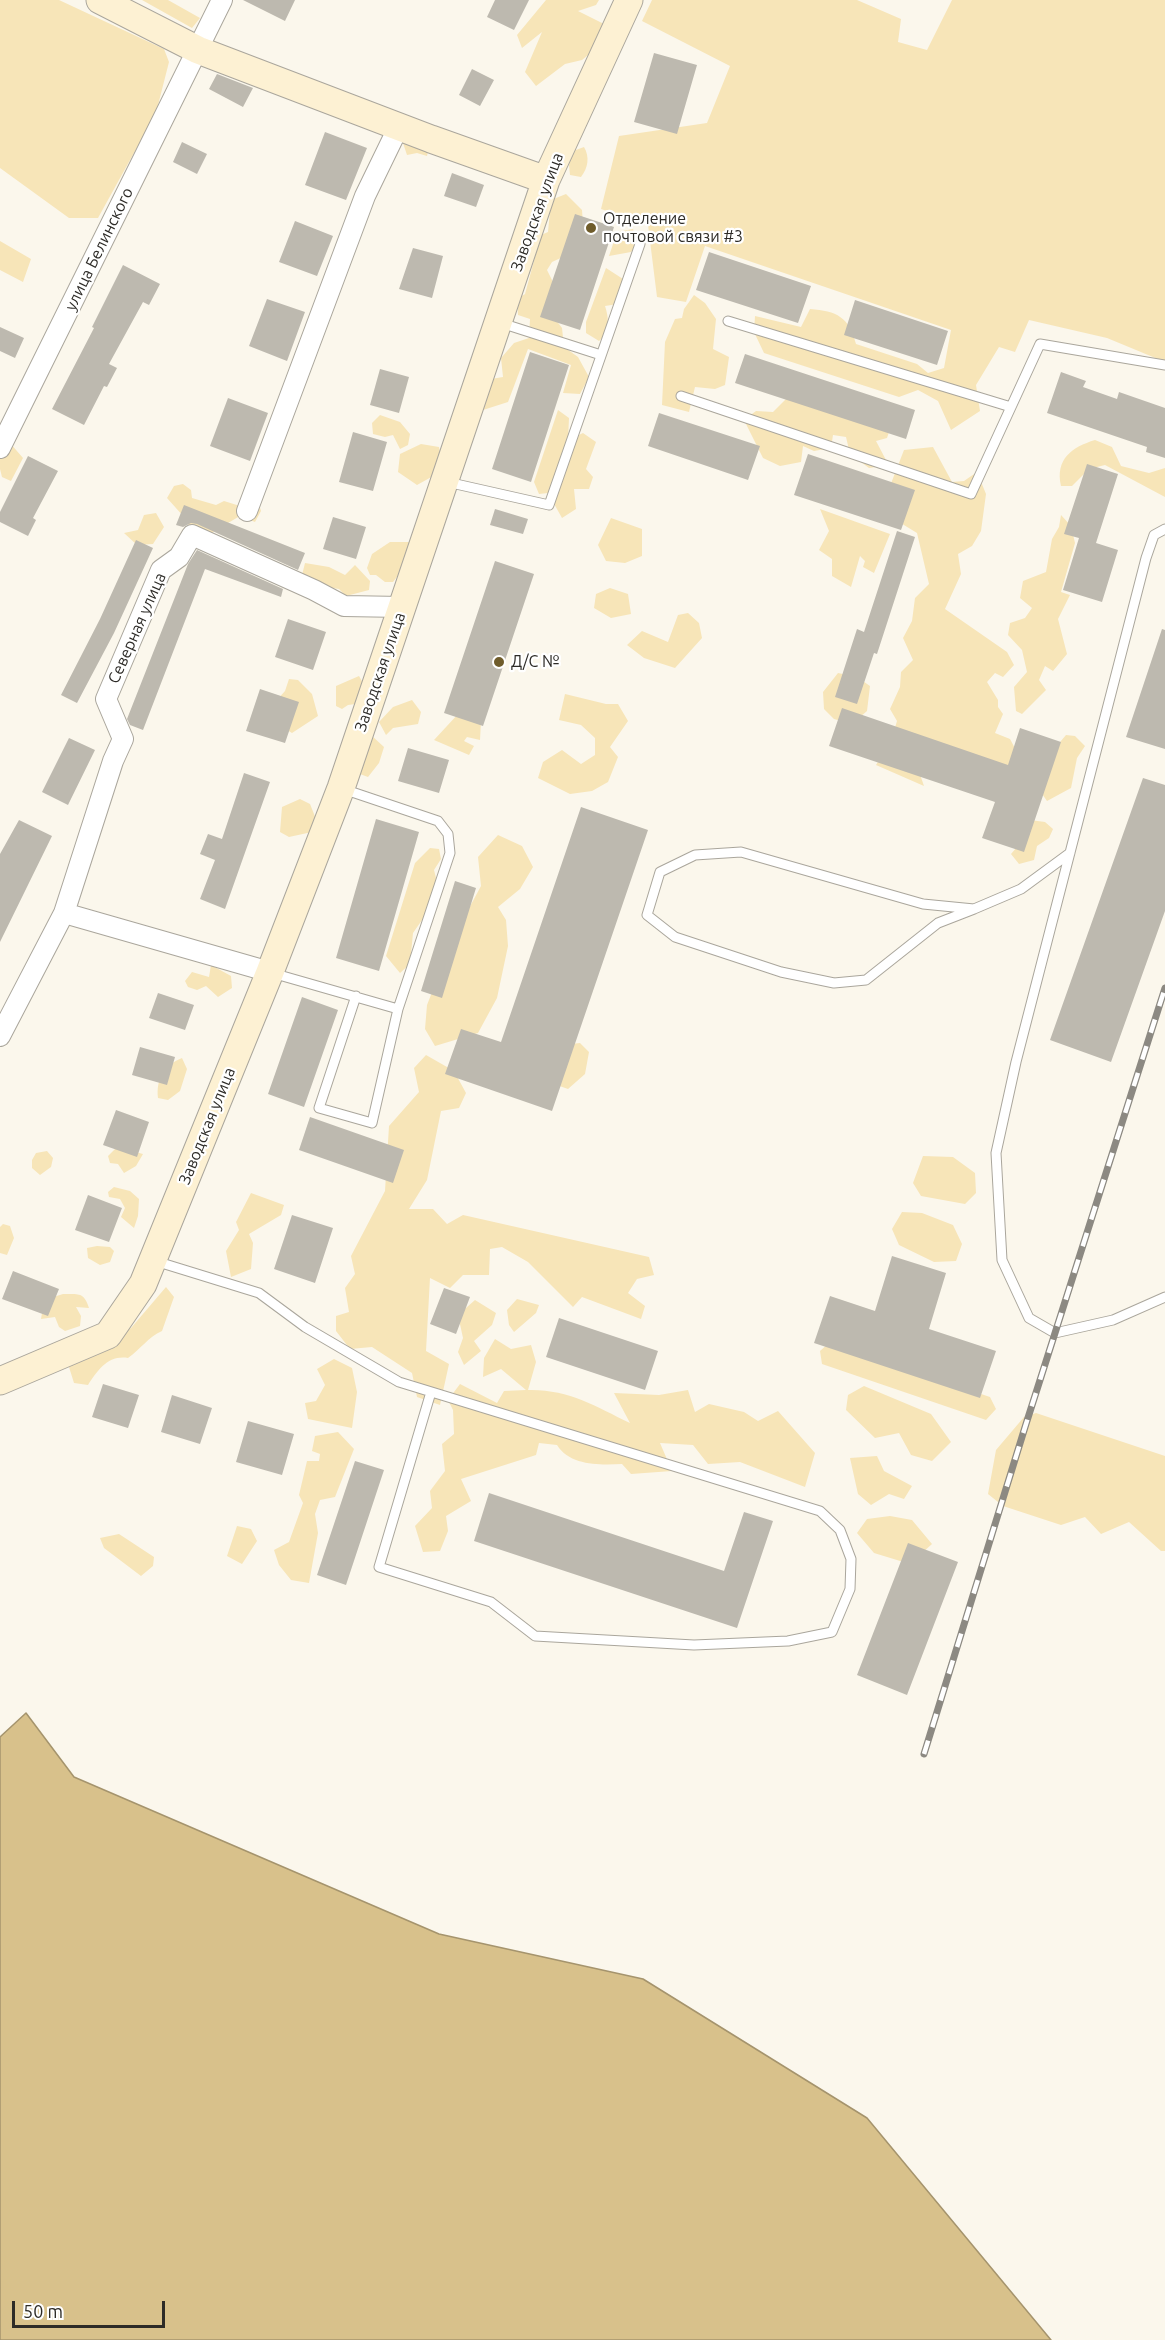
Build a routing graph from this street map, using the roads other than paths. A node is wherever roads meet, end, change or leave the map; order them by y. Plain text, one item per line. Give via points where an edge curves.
1 (100, 0) edge
2 (222, 0) edge
3 (629, 0) edge
4 (198, 50) junction
5 (399, 126) junction
6 (546, 180) junction
7 (640, 244) dead end
8 (728, 321) dead end
9 (498, 322) junction
10 (601, 355) junction
11 (1165, 365) edge
12 (681, 396) dead end
13 (1011, 407) junction
14 (0, 448) edge
15 (444, 482) junction
16 (247, 511) dead end
17 (1165, 529) edge
18 (402, 607) junction
19 (341, 788) junction
20 (1070, 853) junction
21 (974, 909) junction
22 (64, 913) junction
23 (270, 972) junction
24 (356, 996) junction
25 (398, 1009) junction
26 (0, 1036) edge
27 (153, 1261) junction
28 (1165, 1297) edge
29 (6, 1372) edge
30 (431, 1392) junction

1 - 4 street
2 - 4 street, улица Белинского
3 - 6 street, Заводская улица
4 - 5 street
4 - 14 street, улица Белинского
5 - 6 street
5 - 16 street via 365,196
6 - 9 street, Заводская улица
7 - 10 lane
8 - 13 lane
9 - 10 lane
9 - 15 street, Заводская улица
10 - 15 lane via 549,505
11 - 13 lane via 1040,344
12 - 13 lane via 971,494
15 - 18 street, Заводская улица
17 - 20 lane via 1154,535 1146,558
18 - 19 street, Заводская улица
18 - 22 street, Северная улица via 344,606 192,535 179,557 161,570 106,699 123,739
19 - 23 street, Заводская улица
19 - 25 lane via 438,821 448,834 450,853
20 - 21 lane via 1021,889
20 - 28 lane via 996,1153 1002,1260 1029,1318 1055,1334 1113,1320
21 - 21 lane via 923,904 741,852 694,855 660,872 647,915 675,937 781,972 834,983 866,980 938,923
22 - 23 street
22 - 26 street, Северная улица
23 - 24 lane
23 - 27 street, Заводская улица
24 - 25 lane
24 - 25 lane via 319,1108 372,1123
27 - 29 street, Заводская улица via 143,1284 108,1335
27 - 30 lane via 259,1293 305,1327 399,1382
30 - 30 lane via 820,1512 840,1530 851,1559 850,1589 832,1632 788,1641 694,1645 535,1636 491,1602 379,1567

